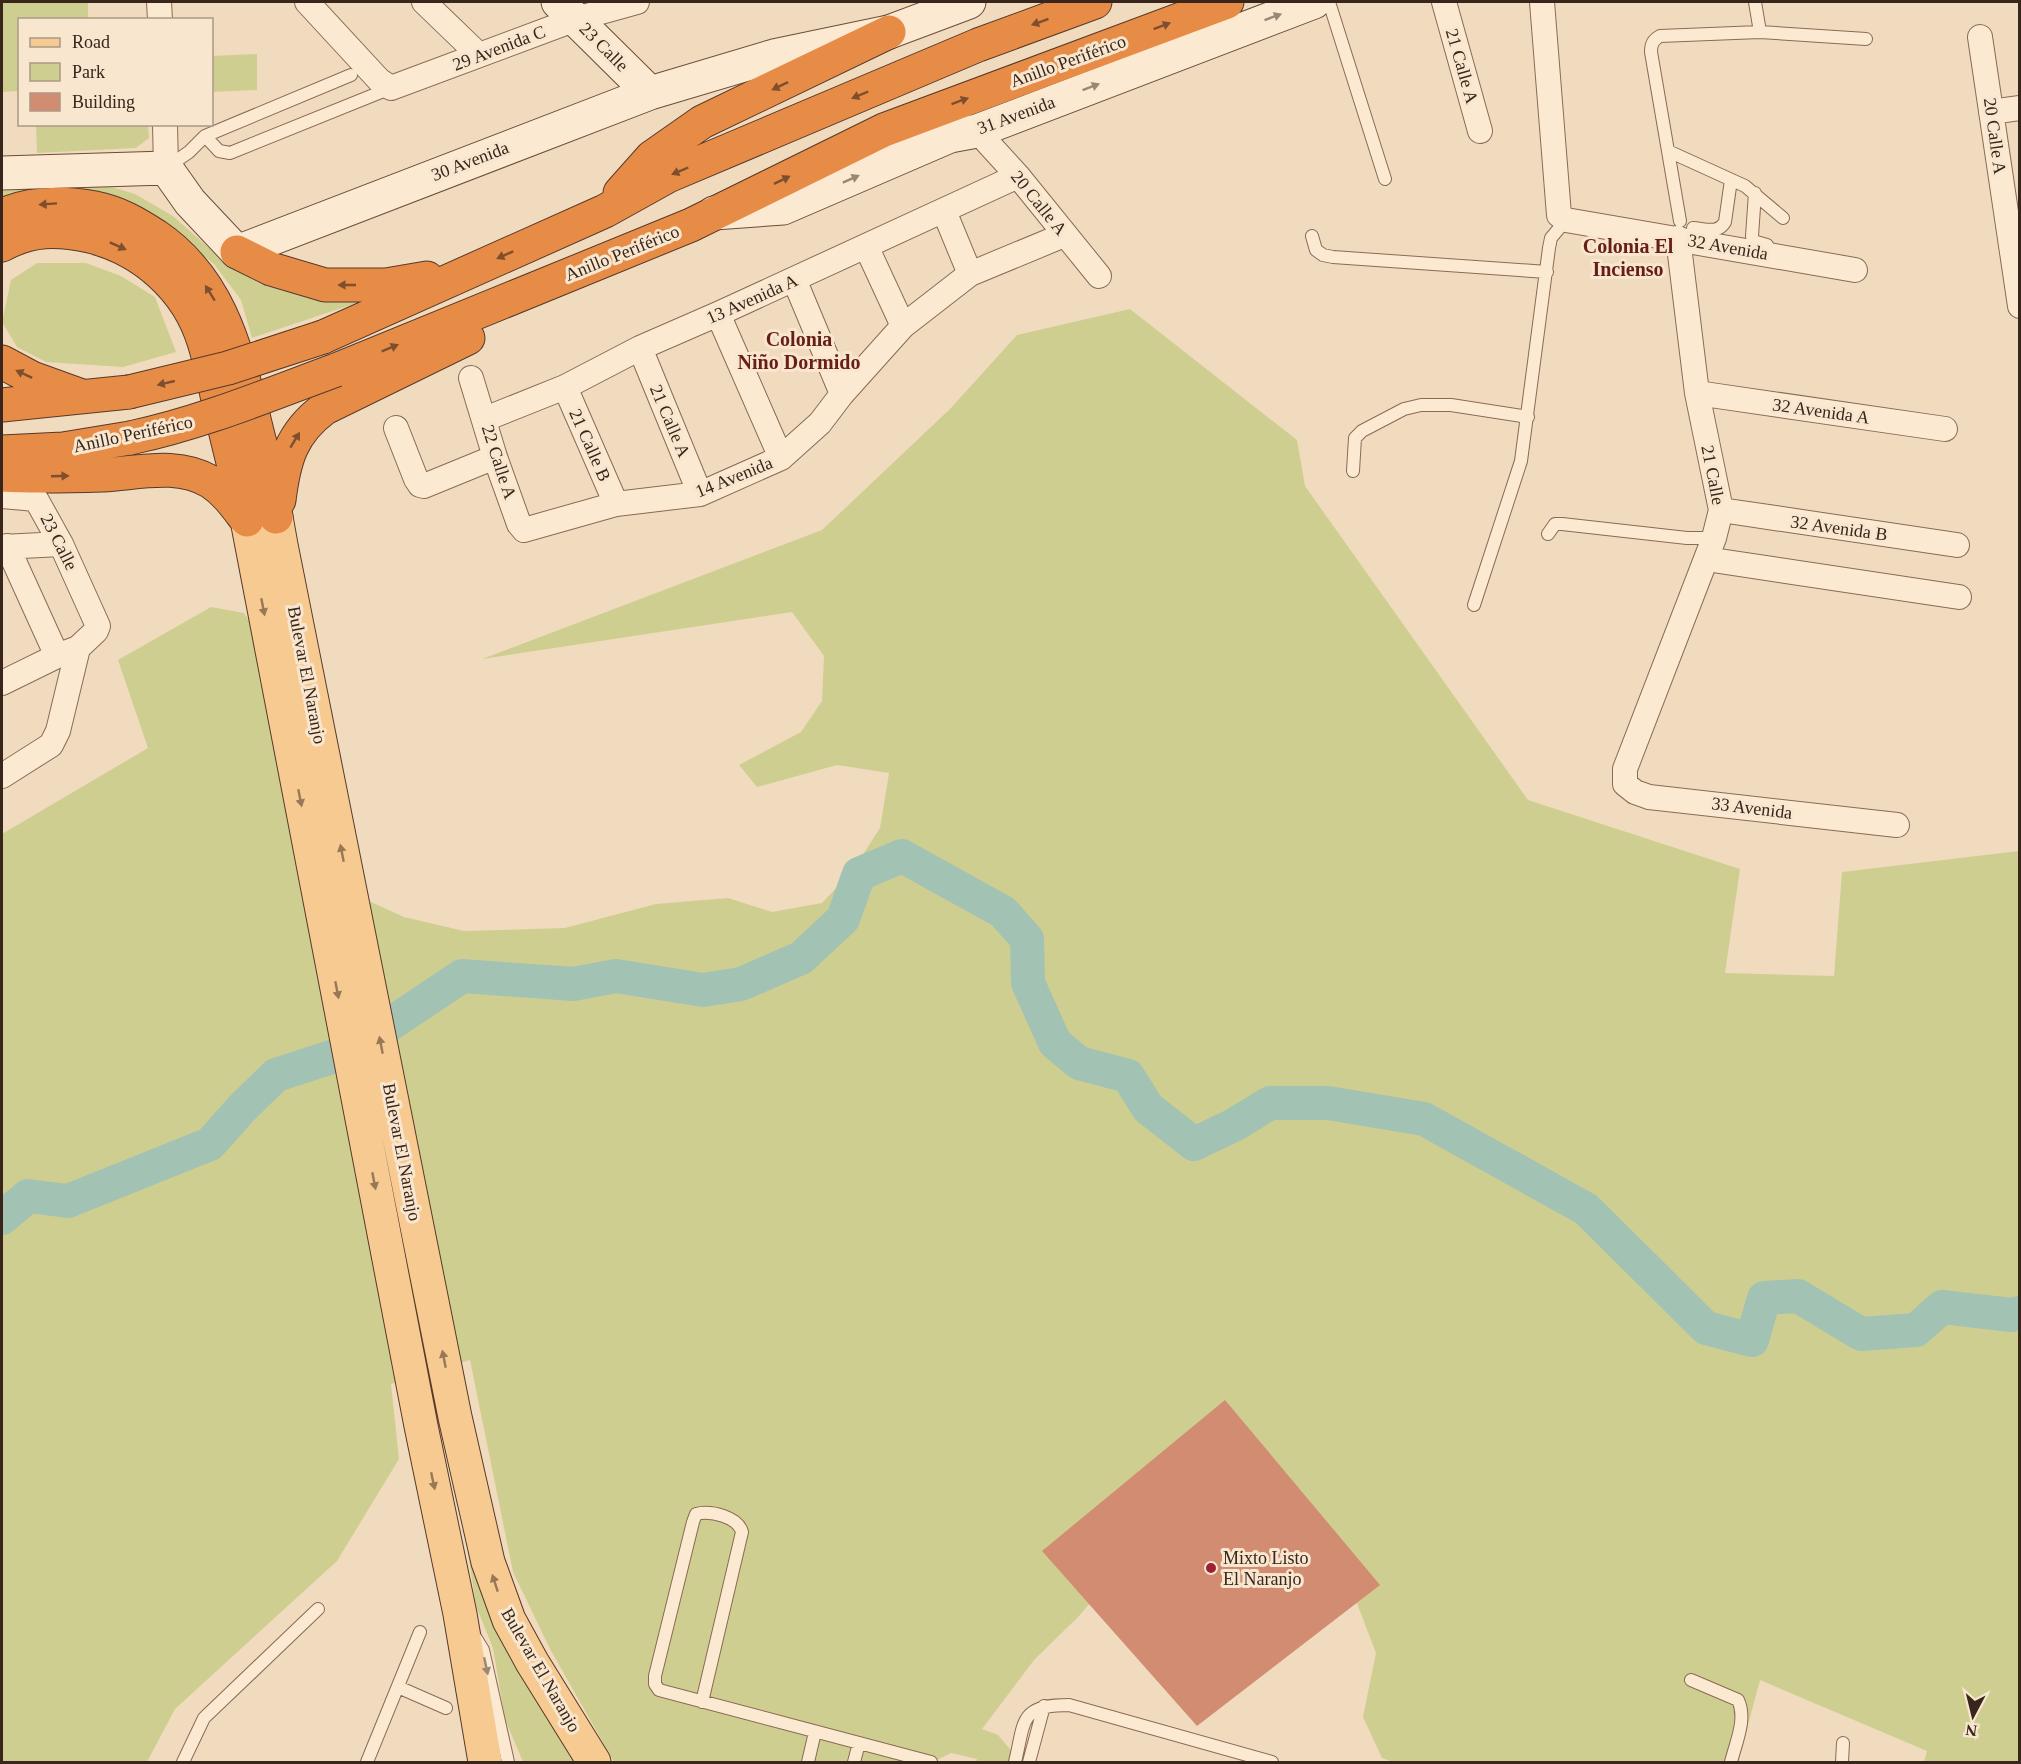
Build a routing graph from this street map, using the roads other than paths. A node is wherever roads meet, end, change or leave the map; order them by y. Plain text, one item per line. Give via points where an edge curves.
1 (159, 2) edge
2 (307, 2) edge
3 (424, 2) edge
4 (637, 2) edge
5 (969, 2) edge
6 (1095, 2) edge
7 (1227, 2) edge
8 (1314, 2) edge
9 (1329, 2) edge
10 (1444, 2) edge
11 (1542, 2) edge
12 (1755, 2) edge
13 (567, 10) edge
14 (160, 18) edge
15 (889, 32) junction
16 (1760, 32) junction
17 (1980, 37) dead end
18 (1866, 39) dead end
19 (479, 55) junction
20 (351, 75) dead end
21 (393, 88) junction
22 (650, 93) junction
23 (2019, 108) edge
24 (1991, 112) junction
25 (165, 126) edge
26 (977, 131) junction
27 (1480, 131) dead end
28 (205, 136) junction
29 (1668, 151) junction
30 (166, 168) junction
31 (2, 173) edge
32 (1018, 176) junction
33 (1385, 179) dead end
34 (1731, 180) junction
35 (1755, 193) junction
36 (605, 211) junction
37 (944, 211) junction
38 (714, 213) junction
39 (2, 215) edge
40 (1784, 218) dead end
41 (1566, 220) junction
42 (1684, 229) junction
43 (1065, 235) junction
44 (1312, 236) dead end
45 (2, 245) edge
46 (1768, 245) dead end
47 (866, 246) junction
48 (2015, 250) edge
49 (237, 252) junction
50 (616, 256) junction
51 (1855, 270) dead end
52 (468, 272) junction
53 (1547, 272) junction
54 (970, 274) junction
55 (1099, 276) dead end
56 (794, 279) junction
57 (2019, 306) edge
58 (718, 314) junction
59 (903, 326) junction
60 (640, 348) junction
61 (2, 362) edge
62 (471, 378) dead end
63 (565, 387) junction
64 (1697, 393) junction
65 (842, 394) junction
66 (86, 398) junction
67 (2, 405) edge
68 (1528, 417) junction
69 (485, 419) junction
70 (396, 428) dead end
71 (1946, 429) dead end
72 (2, 452) edge
73 (495, 457) junction
74 (781, 458) junction
75 (1353, 471) dead end
76 (2, 476) edge
77 (700, 494) junction
78 (2, 496) edge
79 (616, 504) junction
80 (1721, 510) junction
81 (539, 527) joint
82 (264, 533) junction
83 (1548, 534) dead end
84 (61, 544) junction
85 (1957, 545) dead end
86 (4, 547) edge
87 (1710, 549) junction
88 (1959, 597) dead end
89 (1474, 604) dead end
90 (68, 652) junction
91 (2, 683) edge
92 (1625, 769) joint
93 (2, 776) edge
94 (1897, 825) dead end
95 (318, 1608) dead end
96 (460, 1614) junction
97 (420, 1632) dead end
98 (1691, 1680) dead end
99 (398, 1687) junction
100 (702, 1702) junction
101 (1044, 1706) junction
102 (446, 1708) dead end
103 (814, 1732) junction
104 (859, 1743) junction
105 (1843, 1743) dead end
106 (183, 1762) edge
107 (368, 1762) edge
108 (484, 1762) edge
109 (508, 1762) edge
110 (594, 1762) edge
111 (808, 1762) edge
112 (854, 1762) edge
113 (931, 1762) edge
114 (1015, 1762) edge
115 (1029, 1762) edge
116 (1272, 1762) edge
117 (1731, 1762) edge
118 (1842, 1762) edge

1 - 14 street
2 - 21 street via 379,80
3 - 19 street
4 - 13 street, 29 Avenida C
5 - 15 street, 30 Avenida
6 -> 36 highway via 978,45 710,158
38 -> 7 highway, Anillo Periférico via 884,130
26 -> 8 street, 31 Avenida
9 - 33 lane
10 - 27 street, 21 Calle A
11 - 41 street via 1557,208
12 - 16 lane
13 - 19 street, 29 Avenida C
13 - 22 street, 23 Calle
15 - 22 street, 30 Avenida via 774,56
15 -> 36 highway via 702,122 652,157
16 - 18 lane
16 - 29 lane via 1655,39 1651,52
17 - 24 street, 20 Calle A
19 - 21 street, 29 Avenida C
20 - 28 lane
21 - 28 lane via 230,153 219,151
22 - 49 street, 30 Avenida
23 - 24 street
24 - 48 street, 20 Calle A
25 - 30 street
26 - 32 street, 20 Calle A
38 -> 26 street, 31 Avenida via 783,208 950,136
28 - 30 lane
29 - 34 lane
29 - 42 lane
30 - 31 street
30 - 49 street via 190,202
32 - 37 street, 13 Avenida A
32 - 43 street, 20 Calle A
34 - 35 lane
34 - 42 lane via 1722,228
35 - 40 lane
35 - 46 lane via 1753,241
36 -> 52 highway
37 - 47 street, 13 Avenida A
37 - 54 street
38 - 50 highway, Anillo Periférico
82 -> 39 highway via 272,490 235,346 213,297 191,266 174,248 113,212 54,203 20,207
41 - 42 street, 32 Avenida
41 - 53 lane via 1551,238
42 - 51 street, 32 Avenida
42 - 64 street, 21 Calle
43 - 54 street, 14 Avenida
43 - 55 street, 20 Calle A
44 - 53 lane via 1316,250 1333,257
45 -> 82 highway via 41,230 100,238 133,254 171,283 192,313 204,342
47 - 56 street, 13 Avenida A
47 - 59 street
48 - 57 street, 20 Calle A
52 -> 49 highway via 386,285 325,285 271,269
72 -> 50 highway, Anillo Periférico, bridge via 63,449 156,433 336,370
82 -> 50 highway via 285,461 297,436 314,416 544,301
52 -> 66 highway, bridge via 323,337 228,368 129,392
53 - 68 lane
54 - 59 street, 14 Avenida
56 - 58 street, 13 Avenida A
56 - 65 street
58 - 60 street, 13 Avenida A
58 - 74 street
59 - 65 street, 14 Avenida
60 - 63 street, 13 Avenida A
60 - 77 street, 21 Calle A
66 -> 61 highway
62 - 69 street, 22 Calle A
63 - 69 street, 13 Avenida A
63 - 79 street, 21 Calle B
64 - 71 street, 32 Avenida A
64 - 80 street, 21 Calle
65 - 74 street, 14 Avenida via 820,423
66 - 67 highway
68 - 75 lane via 1451,405 1404,409 1355,438
68 - 89 lane via 1521,461
69 - 73 street, 22 Calle A
70 - 73 street via 420,485 430,485
73 - 81 street, 22 Calle A via 519,524 525,530
74 - 77 street, 14 Avenida
76 -> 82 highway via 171,470 199,476 228,496
77 - 79 street, 14 Avenida
78 - 84 street, 23 Calle via 36,498
79 - 81 street, 14 Avenida
80 - 85 street, 32 Avenida B
80 - 87 street, 21 Calle
82 -> 96 main road, Bulevar El Naranjo via 421,1423
110 -> 82 main road, Bulevar El Naranjo via 509,1620 488,1562
83 - 87 lane via 1555,524 1562,524 1687,538
84 - 86 street
84 - 90 street, 23 Calle via 98,626
86 - 90 street
87 - 88 street
87 - 92 street, 21 Calle
90 - 91 street
90 - 93 street via 57,731 51,745
92 - 94 street, 33 Avenida via 1625,784 1649,797
95 - 106 lane via 204,1718
96 - 108 main road, Bulevar El Naranjo
96 -> 109 lane via 483,1650
97 - 99 lane
98 - 117 lane via 1738,1700 1742,1708
99 - 102 lane
99 - 107 lane
100 - 100 lane via 659,1690 655,1676 693,1522 696,1514 704,1512 735,1520 742,1532
100 - 103 lane
101 - 114 lane via 1030,1712 1026,1719
101 - 115 lane
101 - 116 lane via 1069,1705
103 - 104 lane
103 - 111 lane
104 - 112 lane
104 - 113 lane
105 - 118 lane

